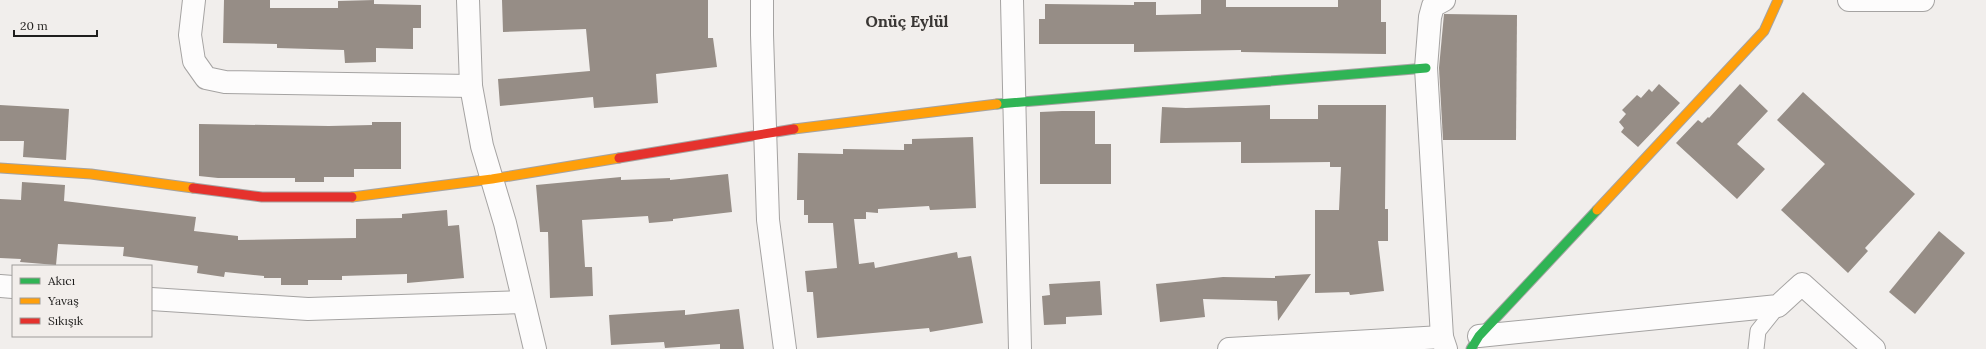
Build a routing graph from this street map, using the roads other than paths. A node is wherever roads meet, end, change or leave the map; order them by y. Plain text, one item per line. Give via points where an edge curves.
1 (194, 0) edge
2 (468, 0) edge
3 (762, 0) edge
4 (1012, 0) edge
5 (1444, 0) edge
6 (1778, 0) edge
7 (1849, 0) edge
8 (1923, 0) edge
9 (1426, 68) junction
10 (471, 86) junction
11 (1014, 102) junction
12 (765, 133) junction
13 (0, 168) edge
14 (492, 179) junction
15 (0, 286) edge
16 (12, 287) edge
17 (152, 299) edge
18 (523, 302) junction
19 (1778, 306) junction
20 (1444, 343) edge
21 (1475, 343) edge
22 (535, 349) edge
23 (785, 349) edge
24 (1020, 349) edge
25 (1229, 349) edge
26 (1756, 349) edge
27 (1874, 349) edge

1 - 10 street via 190,35 194,61 206,78 225,82
2 - 10 street
3 - 12 street
4 - 11 street
5 - 9 street via 1433,6 1430,17
6 - 21 street via 1764,31
7 - 8 street
9 - 11 street
9 - 20 street
10 - 14 street via 482,146
11 - 12 street
11 - 24 street
12 - 14 street
12 - 23 street via 768,220
13 - 14 street via 92,174 262,197 349,197
14 - 18 street
15 - 16 street
17 - 18 street via 308,309
18 - 22 street
19 - 21 street
19 - 26 lane via 1758,331
19 - 27 street via 1802,284
20 - 25 street

